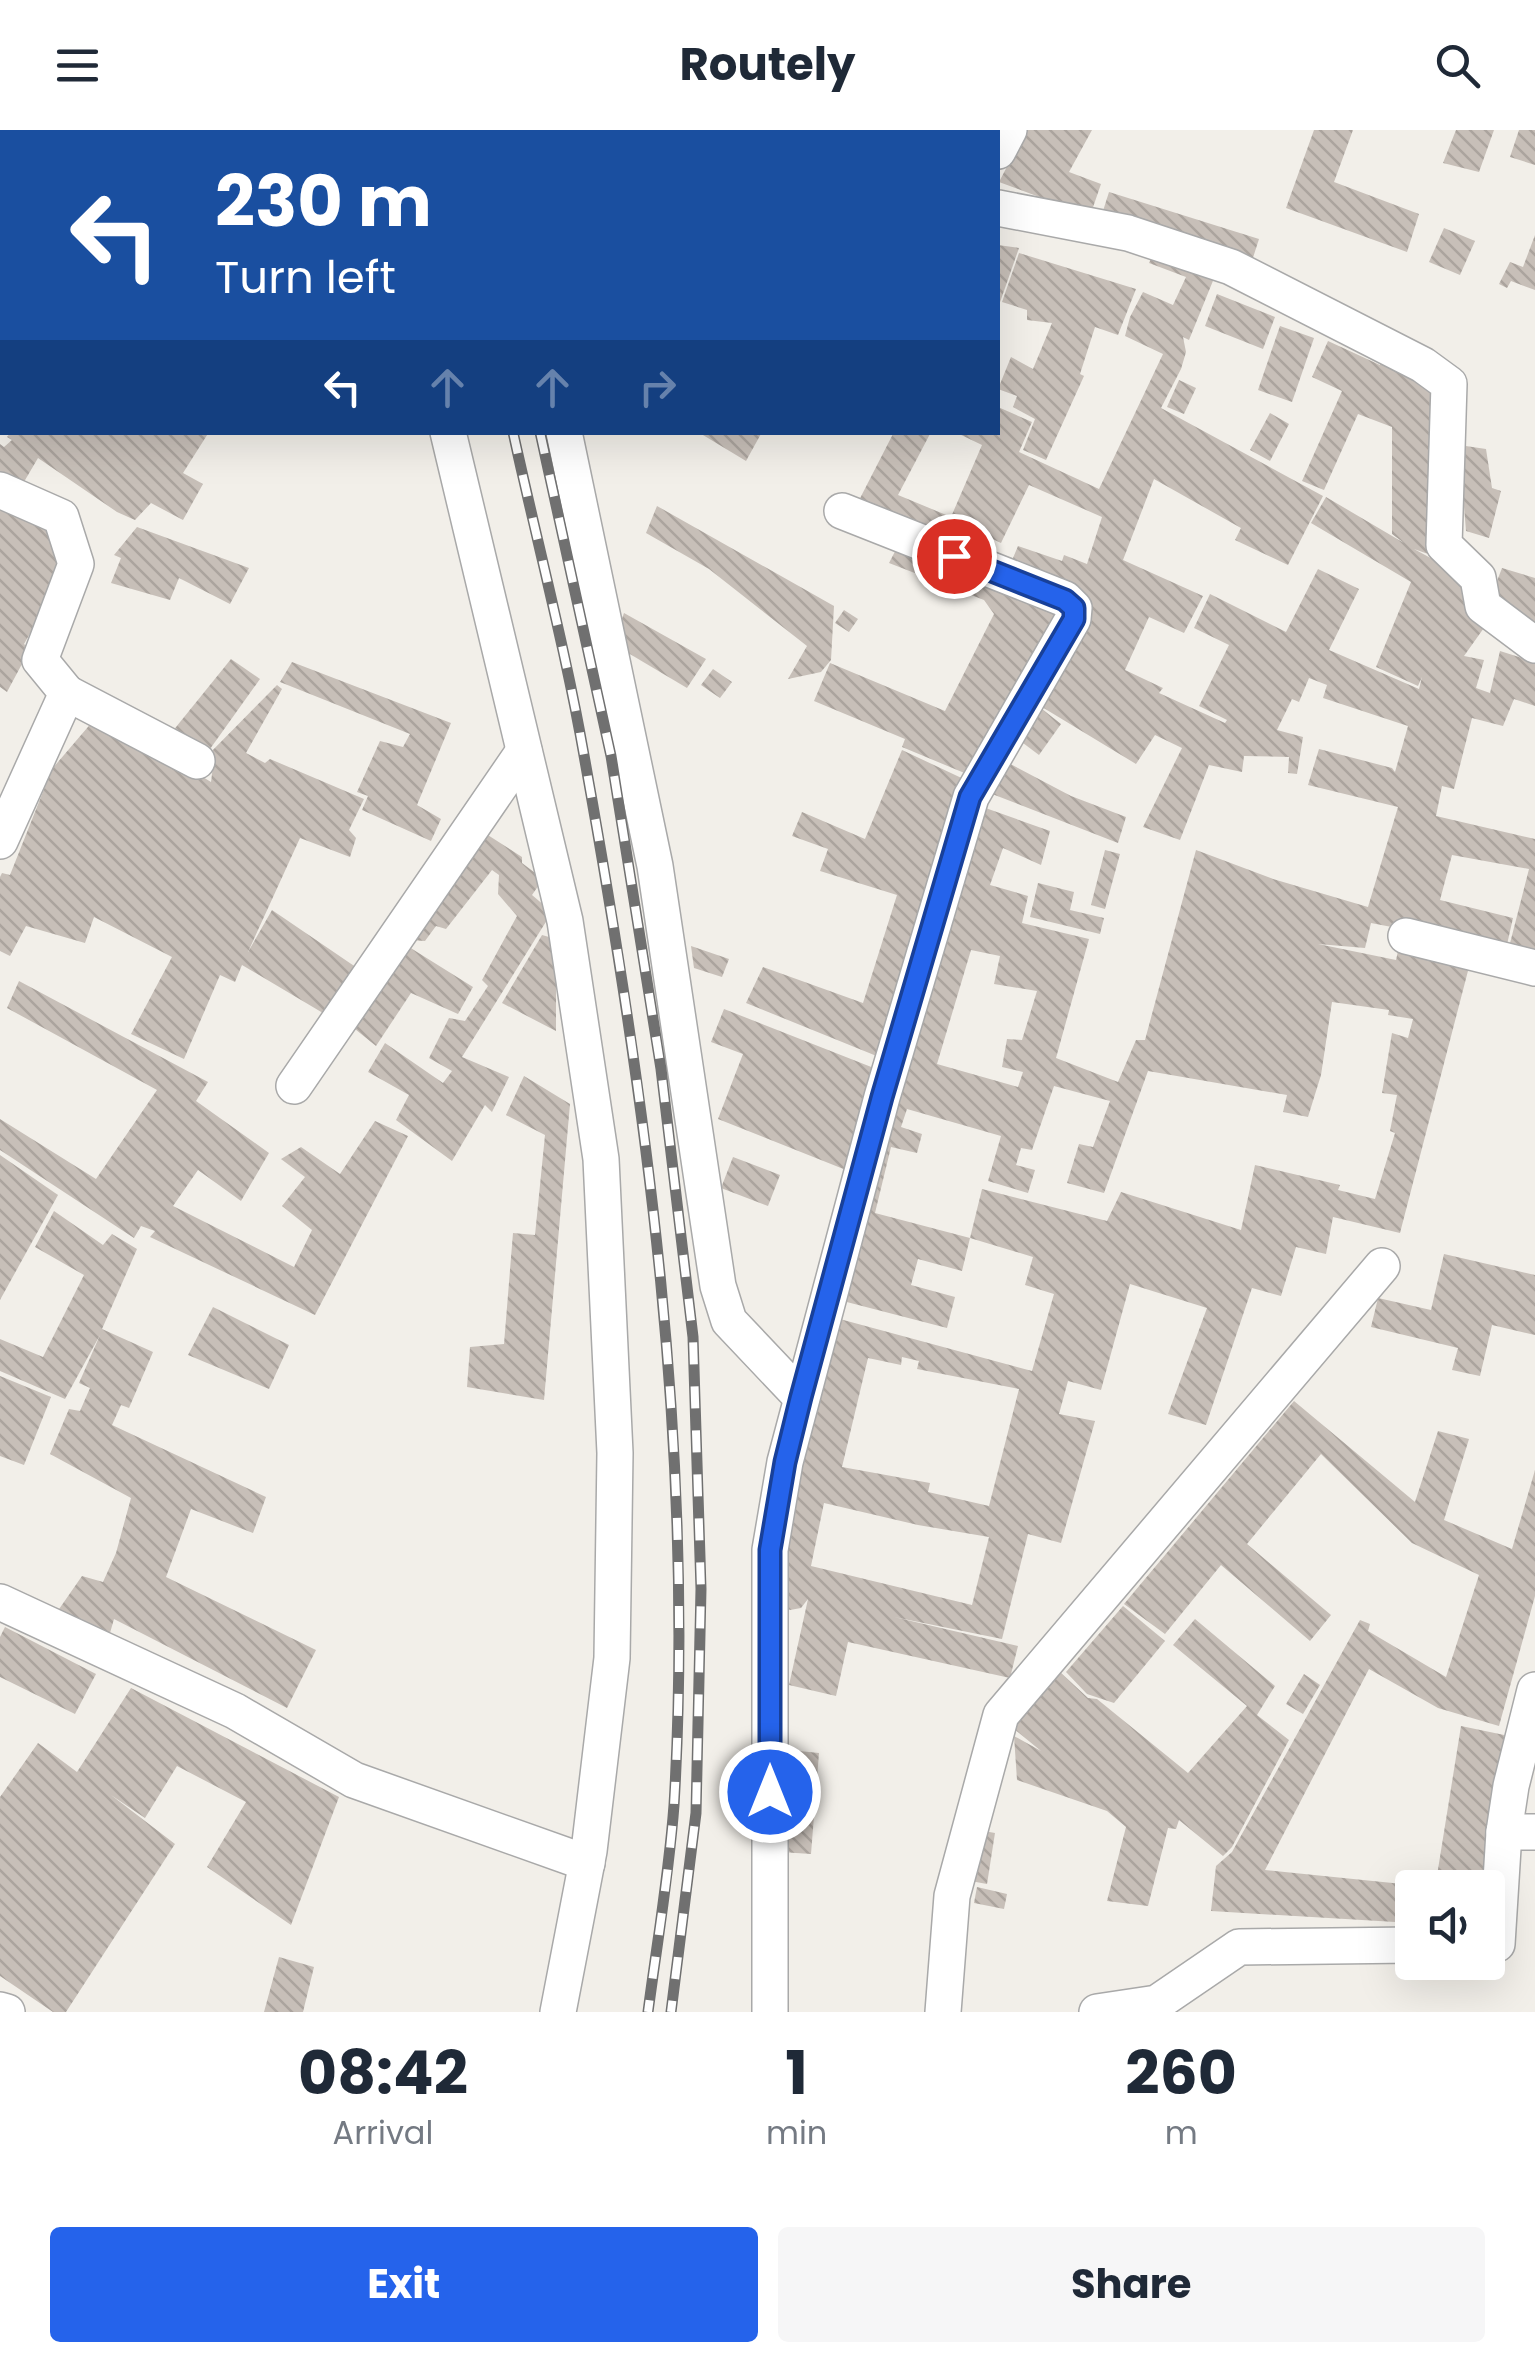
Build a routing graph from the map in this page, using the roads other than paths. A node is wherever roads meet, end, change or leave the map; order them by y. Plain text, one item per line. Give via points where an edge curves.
1 (1000, 208) edge
2 (449, 435) edge
3 (565, 435) edge
4 (0, 490) edge
5 (842, 512) dead end
6 (1535, 645) edge
7 (68, 693) junction
8 (524, 751) junction
9 (197, 761) dead end
10 (0, 841) edge
11 (1406, 936) dead end
12 (1535, 968) edge
13 (294, 1086) dead end
14 (1382, 1266) dead end
15 (801, 1397) junction
16 (0, 1602) edge
17 (1535, 1690) edge
18 (1520, 1832) edge
19 (587, 1863) junction
20 (1505, 1905) edge
21 (1395, 1945) edge
22 (558, 2012) edge
23 (770, 2012) edge
24 (942, 2012) edge
25 (1096, 2012) edge

1 - 6 street via 1128,233 1231,267 1423,364 1449,384 1444,545 1478,578 1483,606
2 - 8 street
3 - 15 street via 655,866 718,1286 729,1322
4 - 7 street via 61,518 76,564 40,660
5 - 15 street via 1065,600 1074,619 970,797
7 - 9 street
7 - 10 street
8 - 13 street
8 - 19 street via 565,921 601,1159 615,1454 612,1658
11 - 12 street
14 - 24 street via 1001,1714 952,1896
15 - 23 street via 770,1550
16 - 19 street via 235,1711 354,1780
17 - 18 street via 1511,1786
18 - 20 street
19 - 22 street
21 - 25 street via 1240,1948 1157,2003

